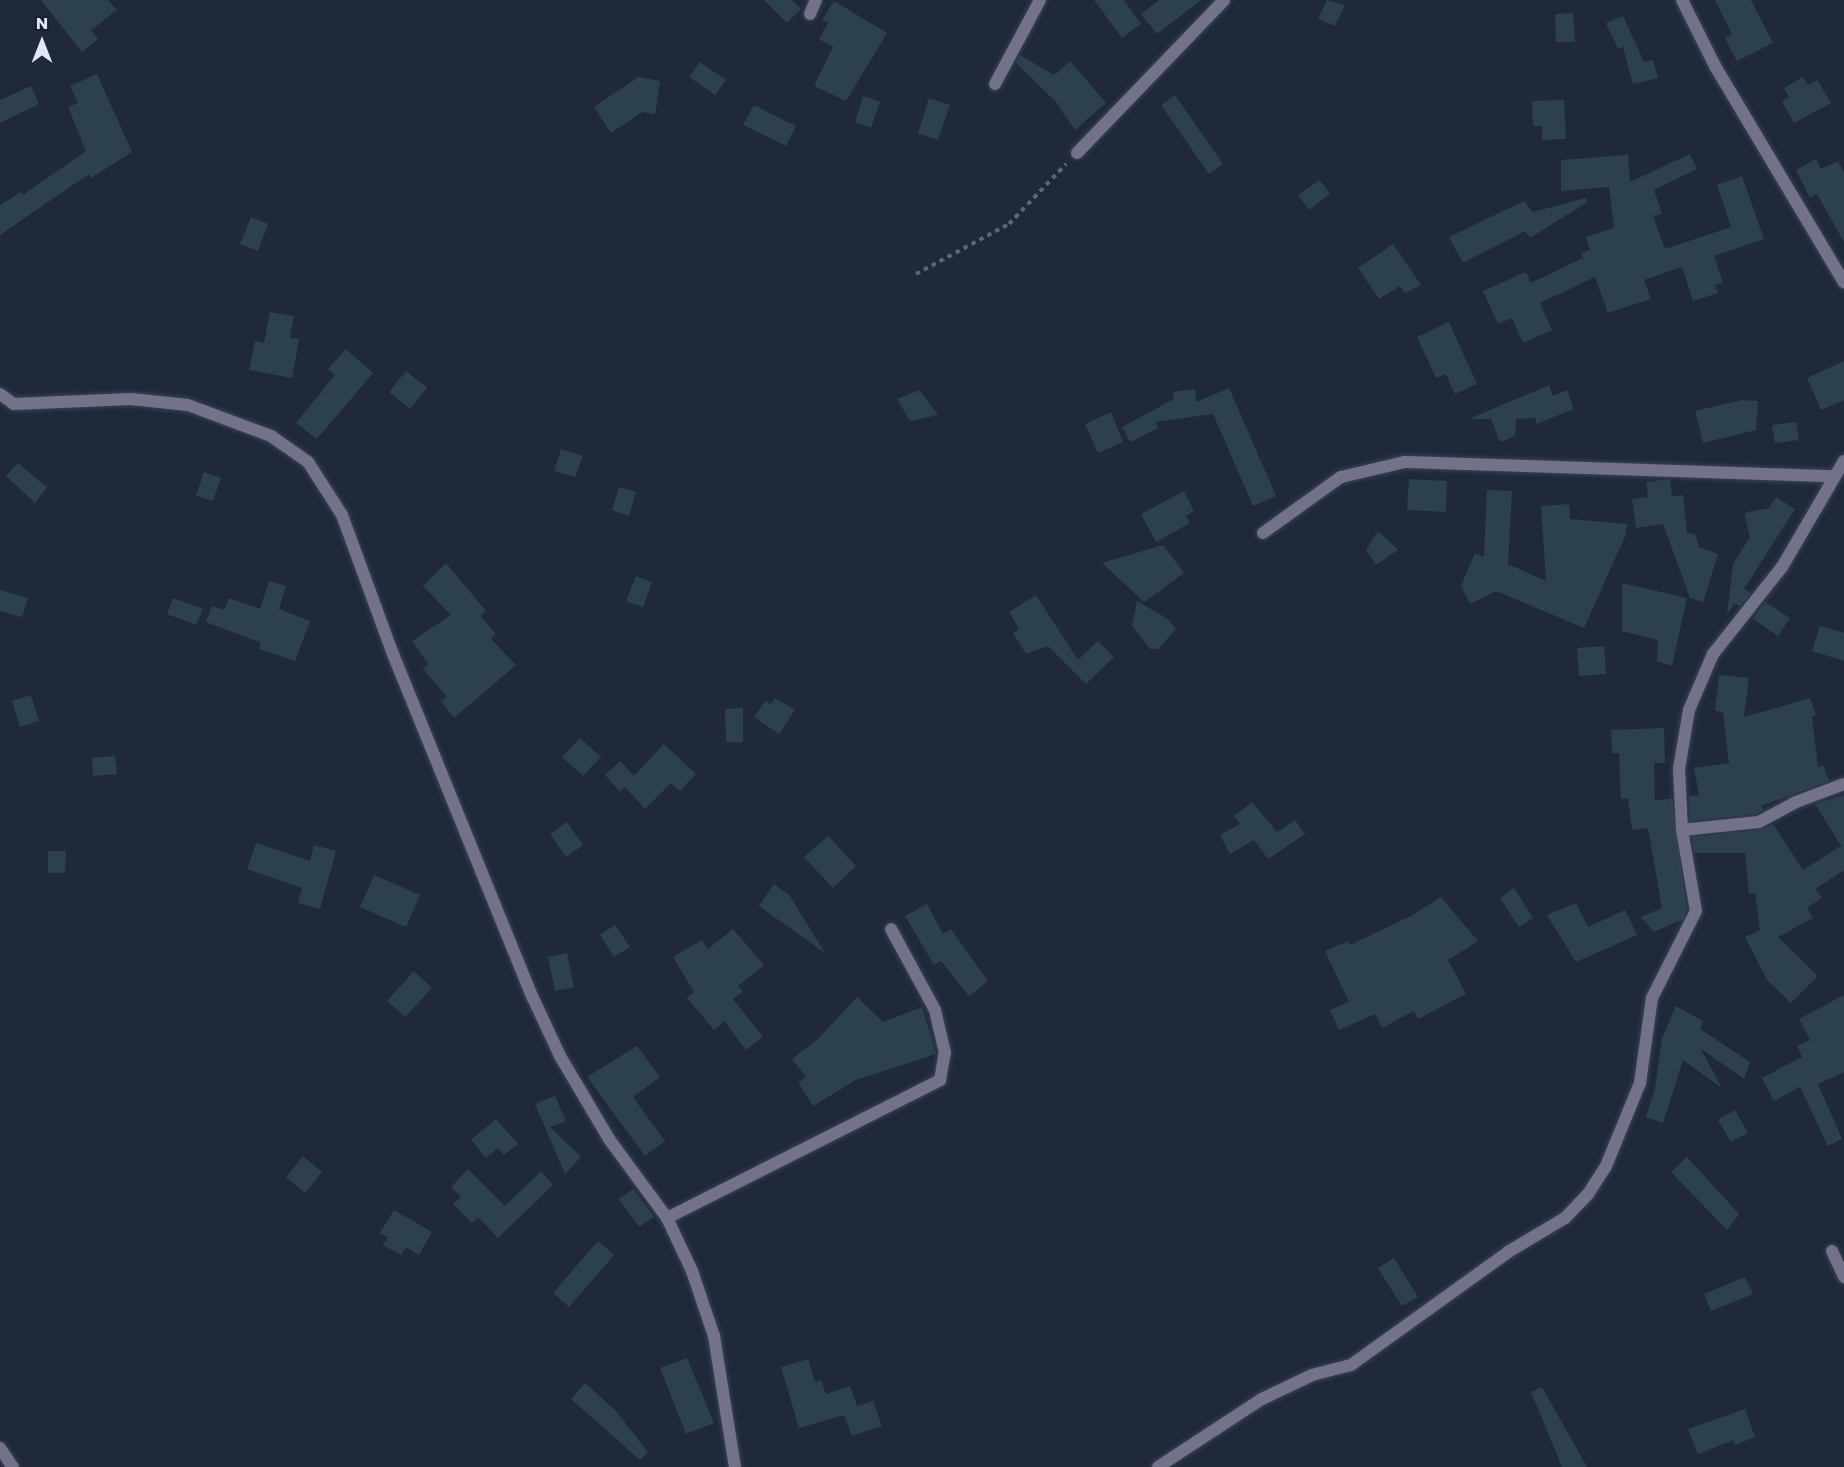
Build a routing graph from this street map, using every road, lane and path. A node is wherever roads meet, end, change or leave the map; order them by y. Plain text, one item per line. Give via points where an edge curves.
1 (816, 0) edge
2 (1040, 0) edge
3 (1224, 0) edge
4 (1683, 0) edge
5 (810, 14) dead end
6 (995, 84) dead end
7 (1077, 153) joint
8 (916, 274) dead end
9 (1844, 282) edge
10 (0, 394) edge
11 (1844, 461) edge
12 (1834, 476) junction
13 (1263, 533) dead end
14 (1844, 784) edge
15 (1682, 830) junction
16 (891, 928) dead end
17 (667, 1218) junction
18 (1832, 1251) dead end
19 (1844, 1277) edge
20 (0, 1448) edge
21 (13, 1467) edge
22 (735, 1467) edge
23 (1158, 1467) edge

1 - 5 street
2 - 6 street
3 - 7 street
4 - 9 street via 1715,66
7 - 8 path via 1009,224
10 - 17 street via 14,404 131,399 188,405 271,436 308,462 342,515 393,654 551,1037 609,1139
11 - 12 street
12 - 13 street via 1405,462 1341,477
12 - 15 street via 1782,567 1713,654 1682,740
14 - 15 street via 1796,802 1759,822
15 - 23 street via 1696,911 1652,998 1640,1083 1606,1166 1565,1218 1508,1252 1351,1365 1312,1375 1262,1399
16 - 17 street via 934,1010 945,1053 940,1080
17 - 22 street via 692,1271 714,1336
18 - 19 street
20 - 21 street

